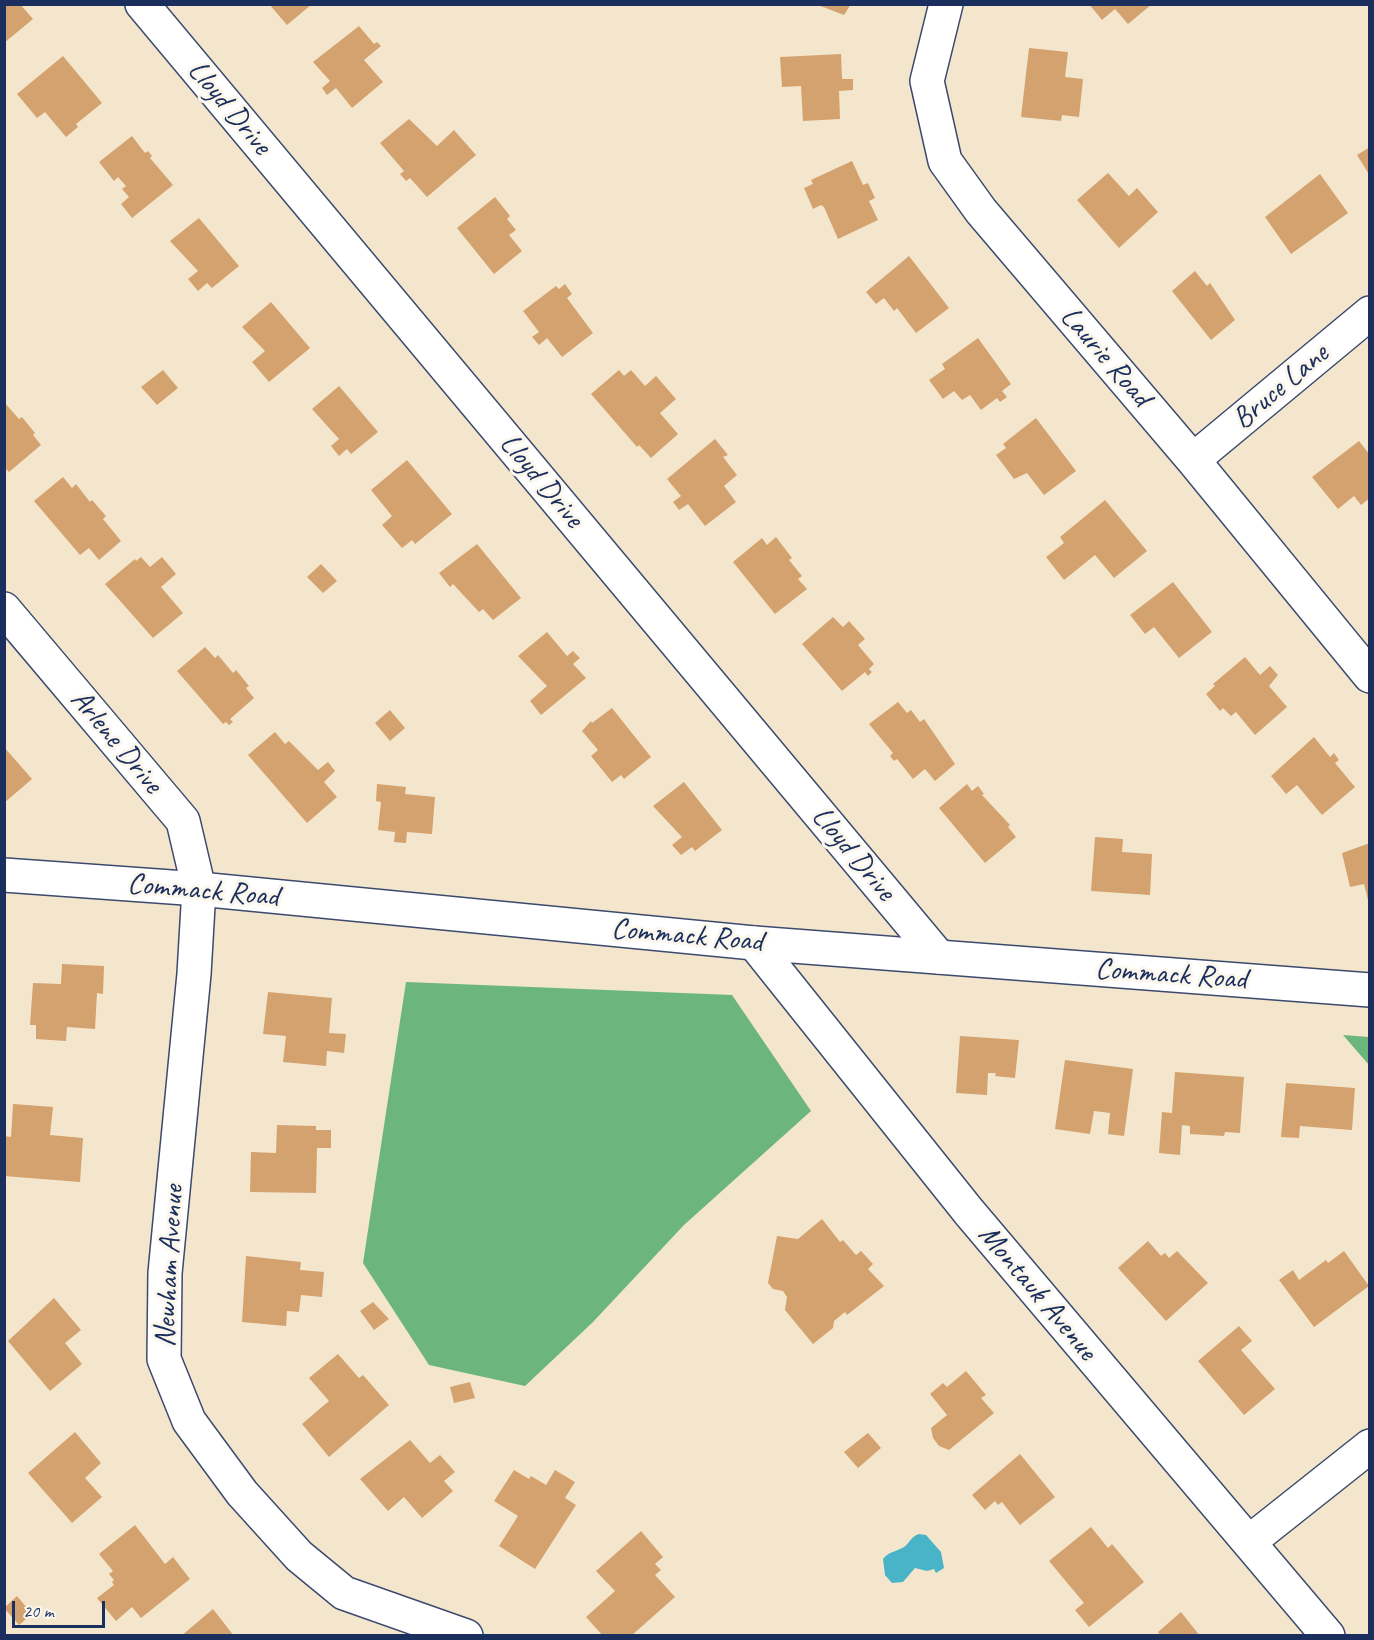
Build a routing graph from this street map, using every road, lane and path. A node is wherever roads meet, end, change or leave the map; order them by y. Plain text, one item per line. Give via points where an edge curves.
1 (142, 4) edge
2 (946, 4) edge
3 (1370, 313) edge
4 (1193, 460) junction
5 (4, 609) edge
6 (1370, 676) edge
7 (4, 875) edge
8 (199, 889) junction
9 (754, 943) junction
10 (939, 957) junction
11 (1370, 990) edge
12 (1370, 1446) edge
13 (1249, 1542) junction
14 (466, 1635) edge
15 (1329, 1635) edge

1 - 10 street, Lloyd Drive
2 - 4 street, Laurie Road via 927,81 945,161 981,212
3 - 4 street, Bruce Lane
4 - 6 street, Laurie Road
5 - 8 street, Arlene Drive via 183,821
7 - 8 street, Commack Road
8 - 9 street, Commack Road
8 - 14 street, Newham Avenue via 165,1273 165,1359 189,1421 242,1493 299,1556 344,1593
9 - 10 street, Commack Road
9 - 13 street, Montauk Avenue via 969,1212
10 - 11 street, Commack Road
12 - 13 street
13 - 15 street, Montauk Avenue

